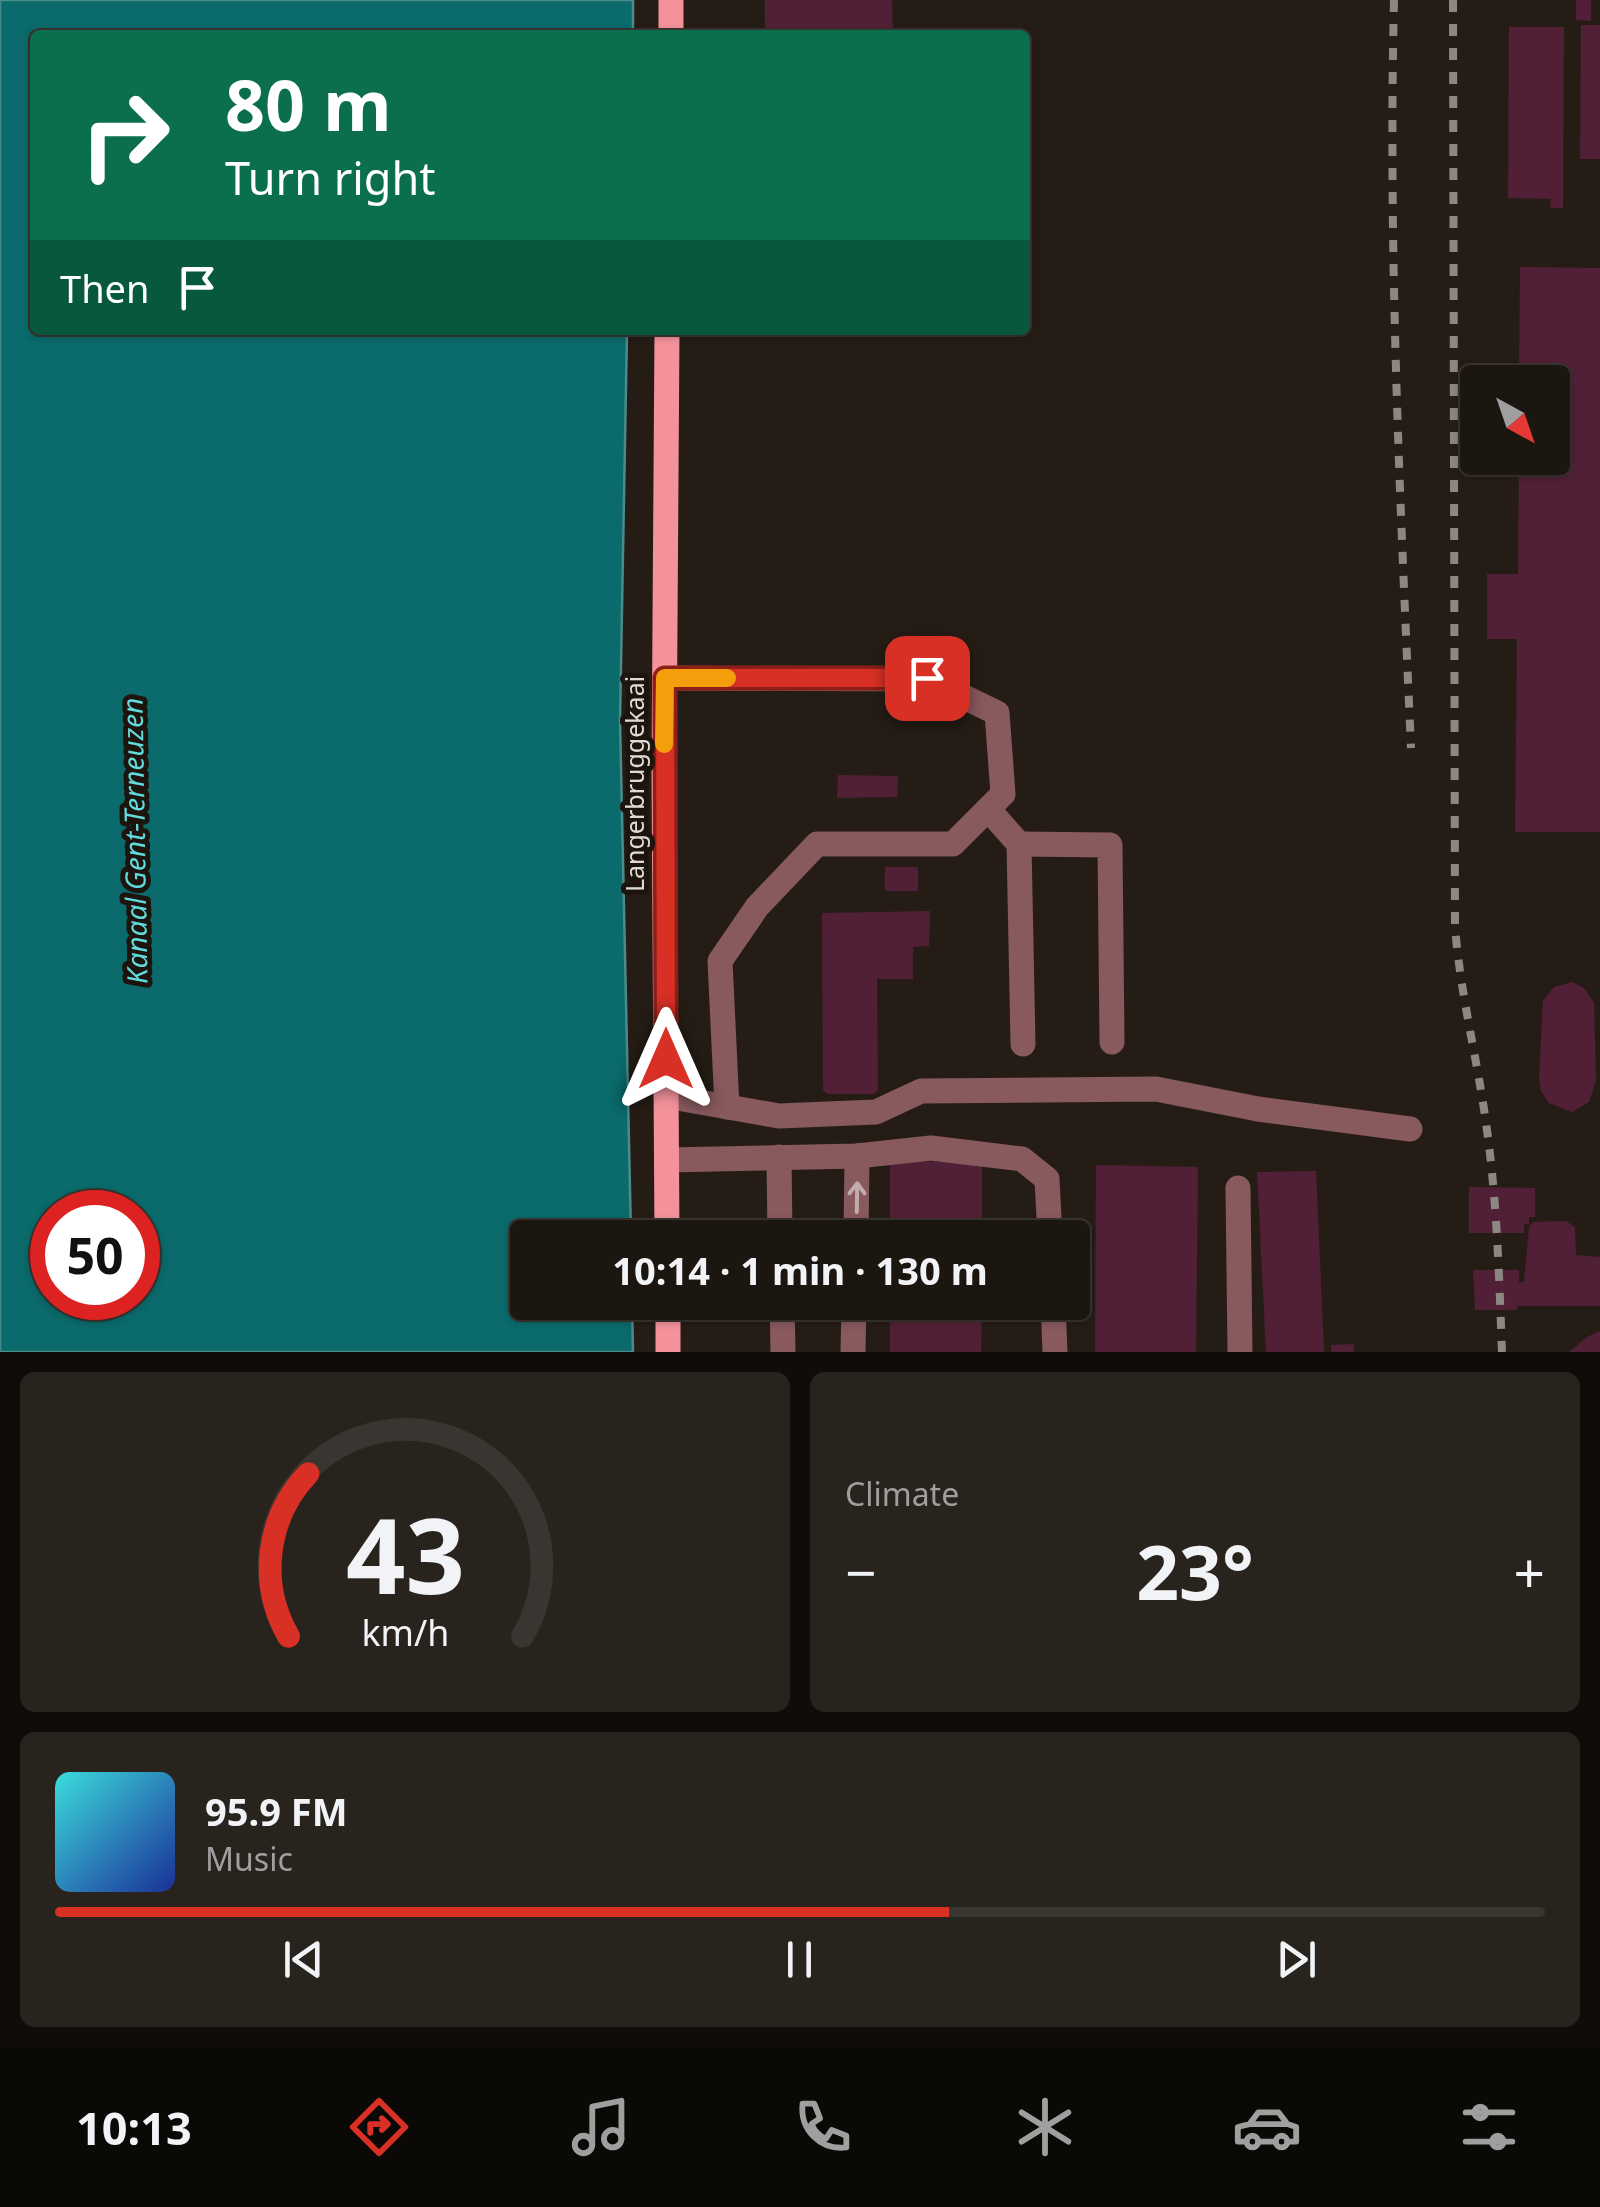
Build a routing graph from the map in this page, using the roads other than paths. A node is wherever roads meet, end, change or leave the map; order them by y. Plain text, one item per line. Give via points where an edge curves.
1 (671, 0) edge
2 (670, 30) edge
3 (667, 335) edge
4 (665, 678) junction
5 (988, 809) junction
6 (1019, 844) junction
7 (1112, 1042) dead end
8 (1023, 1044) dead end
9 (666, 1096) junction
10 (727, 1107) junction
11 (1410, 1129) dead end
12 (858, 1156) junction
13 (778, 1158) junction
14 (667, 1160) junction
15 (1238, 1188) dead end
16 (667, 1220) edge
17 (780, 1220) edge
18 (856, 1220) edge
19 (1049, 1220) edge
20 (668, 1320) edge
21 (782, 1320) edge
22 (854, 1320) edge
23 (1054, 1320) edge
24 (668, 1352) edge
25 (783, 1352) edge
26 (853, 1352) edge
27 (1055, 1352) edge
28 (1240, 1352) edge

1 - 2 main road
3 - 4 main road, Langerbruggekaai
4 - 5 lane via 927,678 997,713 1003,794
4 - 9 main road, Langerbruggekaai
5 - 6 lane
5 - 10 lane via 953,844 817,844 756,907 720,961
6 - 7 lane via 1110,845
6 - 8 lane
9 - 10 lane
9 - 14 main road, Langerbruggekaai
10 - 11 lane via 778,1116 876,1112 921,1091 1156,1089
12 - 13 lane
18 -> 12 lane
12 - 19 lane via 931,1148 1022,1158 1047,1180
13 - 14 lane
13 - 17 lane
14 - 16 main road, Langerbruggekaai
15 - 28 lane
20 - 24 main road
21 - 25 lane
22 - 26 lane
23 - 27 lane

